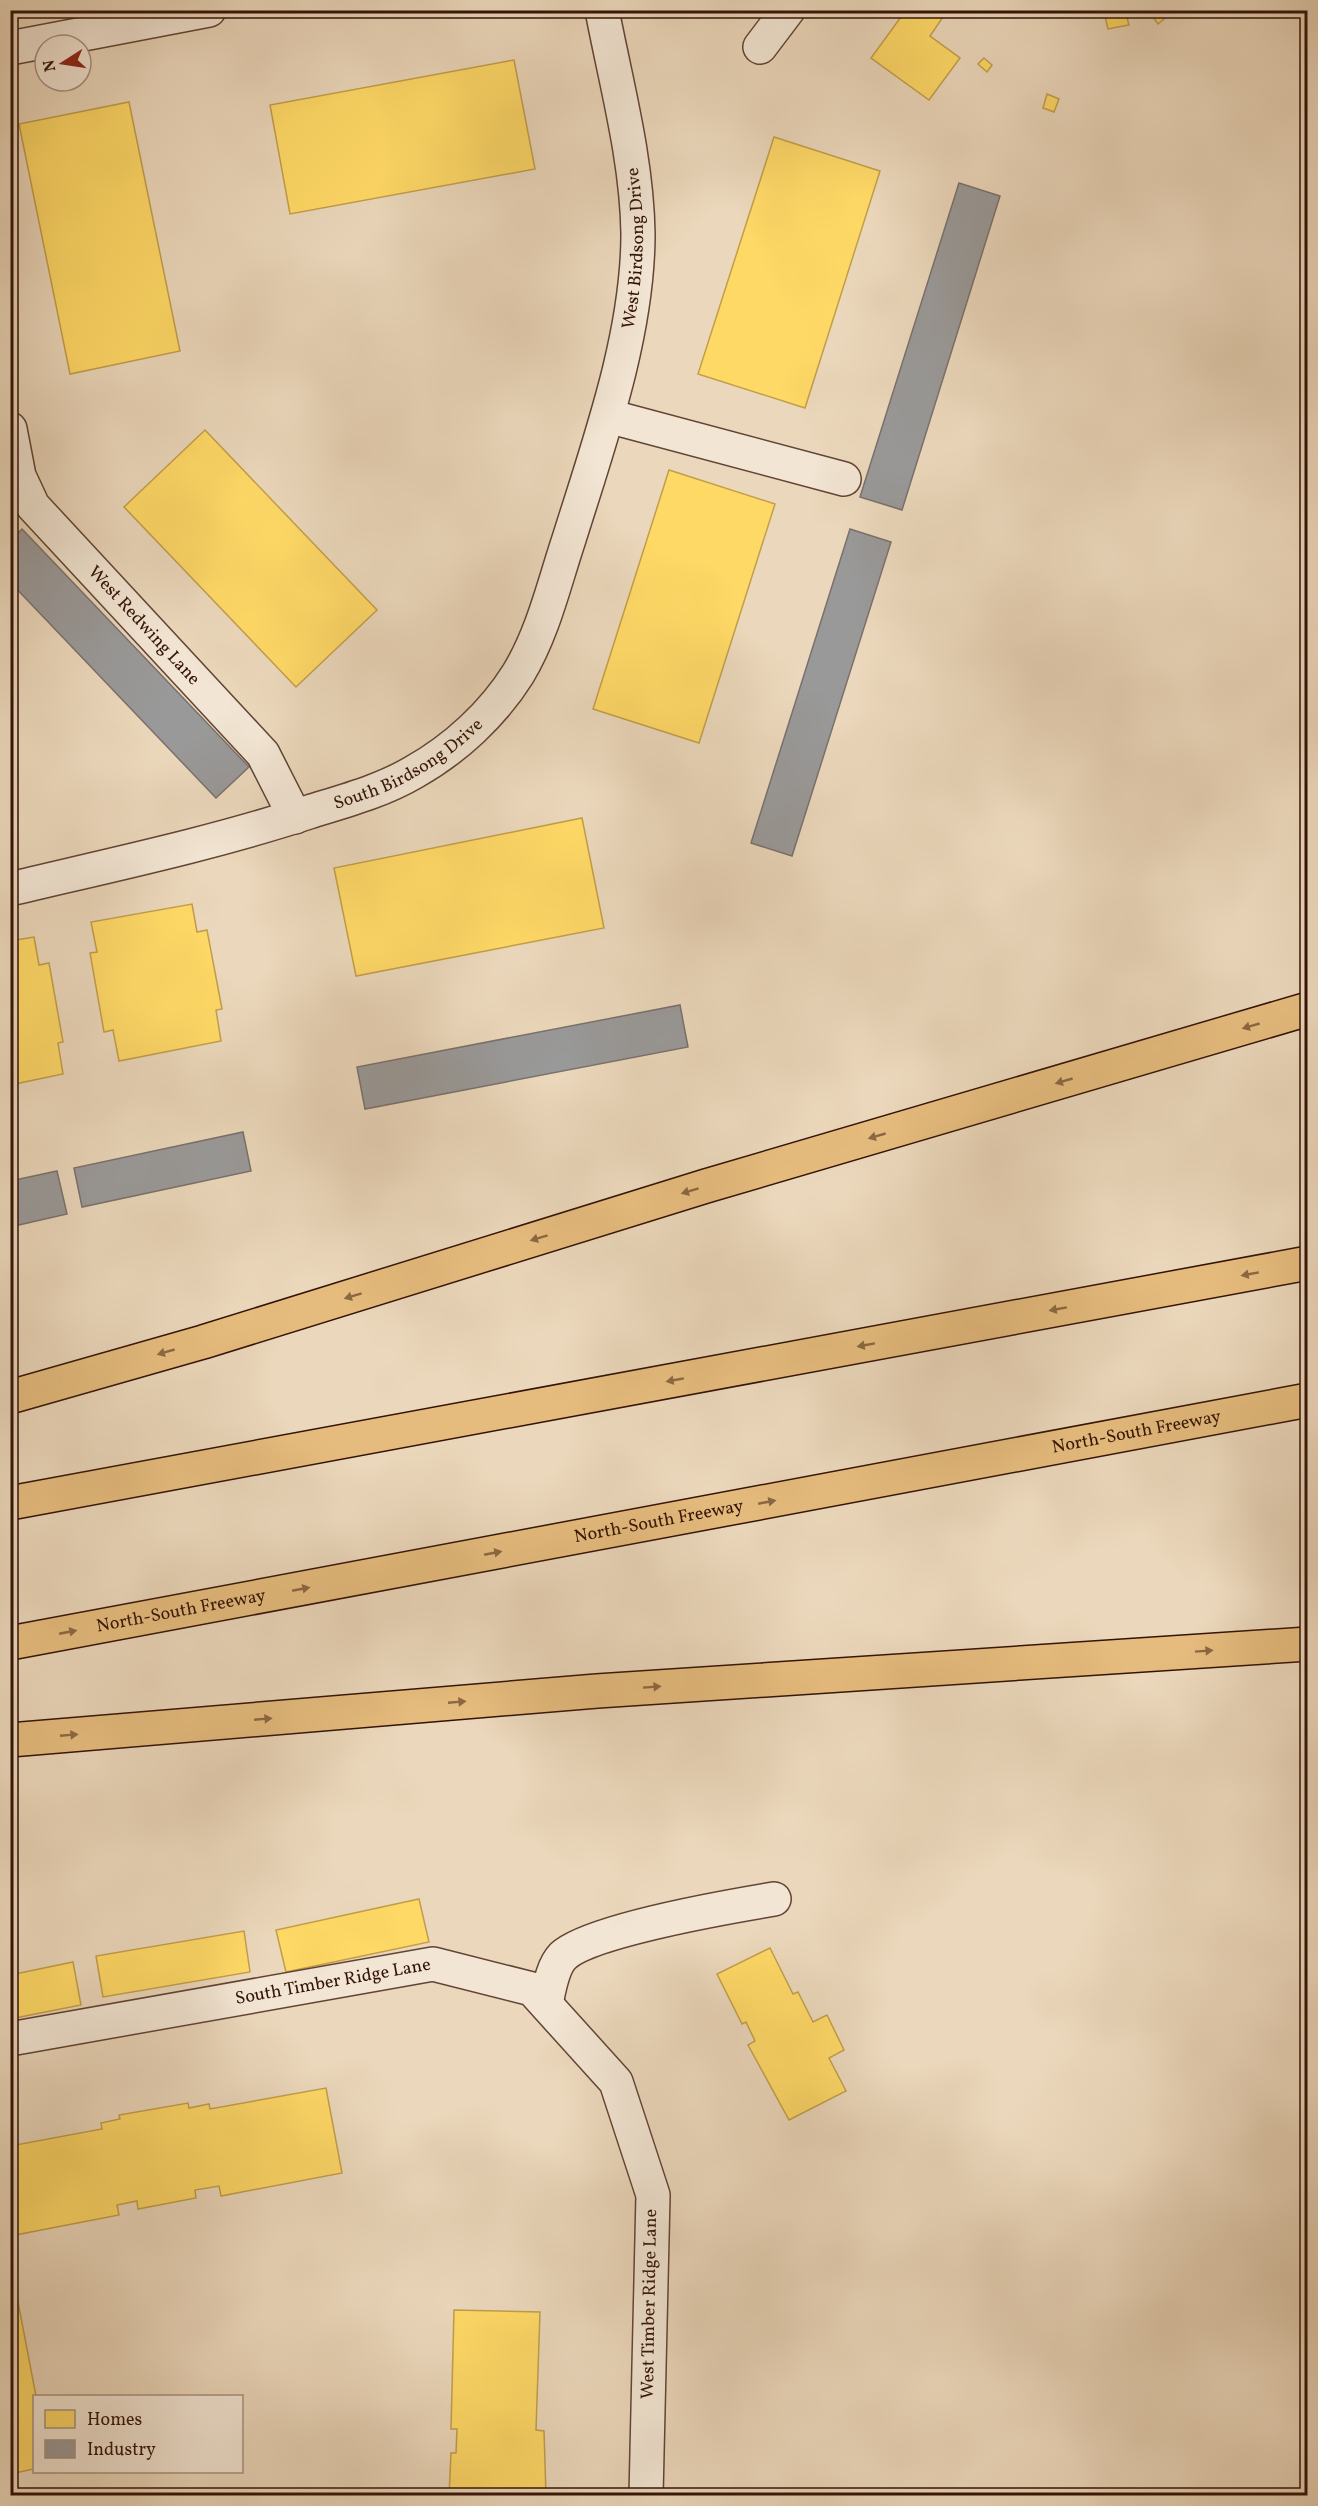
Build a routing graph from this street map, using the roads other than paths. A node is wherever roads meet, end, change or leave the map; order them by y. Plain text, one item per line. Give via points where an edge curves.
1 (209, 10) edge
2 (602, 10) edge
3 (788, 10) edge
4 (760, 46) dead end
5 (10, 48) edge
6 (608, 416) junction
7 (10, 429) edge
8 (844, 478) dead end
9 (295, 817) junction
10 (10, 889) edge
11 (1308, 1009) edge
12 (1308, 1263) edge
13 (10, 1397) edge
14 (1308, 1400) edge
15 (10, 1503) edge
16 (10, 1643) edge
17 (1308, 1644) edge
18 (10, 1740) edge
19 (774, 1899) dead end
20 (546, 2004) junction
21 (10, 2039) edge
22 (616, 2082) joint
23 (646, 2496) edge

1 - 5 street
2 - 6 street, West Birdsong Drive via 632,176 638,232 635,289
3 - 4 street
6 - 8 street
6 - 9 street, South Birdsong Drive via 538,634 518,674 491,710 455,744 414,773
7 - 9 street, West Redwing Lane via 19,476 33,506 263,754
9 - 10 street, South Birdsong Drive via 229,838
11 -> 13 highway
12 -> 15 highway
16 -> 14 highway, North-South Freeway
18 -> 17 highway via 597,1691
19 - 20 street via 726,1907 583,1944 561,1957
20 - 21 street, South Timber Ridge Lane via 532,1989 433,1964
20 - 22 street, South Timber Ridge Lane
22 - 23 street, West Timber Ridge Lane via 653,2195

